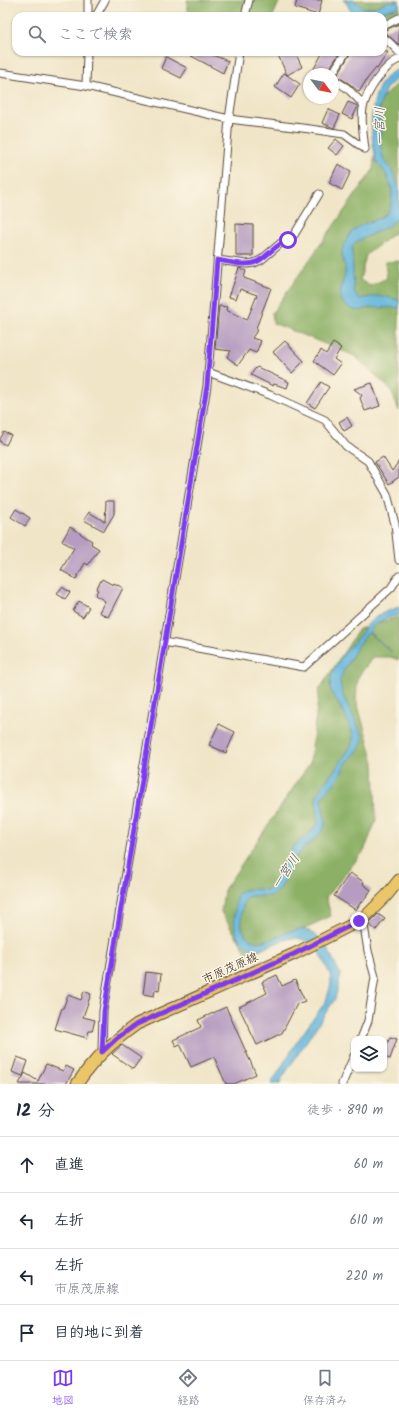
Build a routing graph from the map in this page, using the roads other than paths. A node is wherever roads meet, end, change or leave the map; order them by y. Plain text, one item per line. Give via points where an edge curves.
1 (88, 0) edge
2 (105, 0) edge
3 (249, 0) edge
4 (88, 12) edge
5 (98, 12) edge
6 (246, 12) edge
7 (399, 18) edge
8 (387, 24) edge
9 (387, 40) edge
10 (399, 52) edge
11 (87, 56) edge
12 (238, 56) edge
13 (343, 56) edge
14 (399, 59) edge
15 (336, 68) edge
16 (0, 72) edge
17 (339, 83) edge
18 (86, 86) junction
19 (363, 104) junction
20 (229, 119) junction
21 (320, 194) dead end
22 (217, 260) junction
23 (208, 372) junction
24 (399, 560) edge
25 (399, 576) edge
26 (164, 642) junction
27 (399, 880) edge
28 (361, 920) junction
29 (362, 1036) edge
30 (102, 1052) junction
31 (351, 1063) edge
32 (77, 1084) edge
33 (342, 1084) edge

1 - 4 street
2 - 5 street
3 - 6 street
7 - 8 street
9 - 10 street
11 - 18 street
12 - 20 street
13 - 15 street
14 - 19 street via 386,68 370,88
16 - 18 street
17 - 19 street
18 - 20 street
19 - 20 street via 361,117 365,149 344,134
20 - 22 street
21 - 22 street via 294,235 281,242 261,260 246,264
22 - 23 street
23 - 24 street via 270,395 324,420 346,446 368,461 387,494 395,524
23 - 26 street
25 - 26 street via 392,588 304,666
26 - 30 street via 104,1011
27 - 28 main road, 市原茂原線
28 - 29 street via 375,977 368,1021
28 - 30 main road, 市原茂原線 via 294,954 137,1024
30 - 32 main road, 市原茂原線
31 - 33 street

